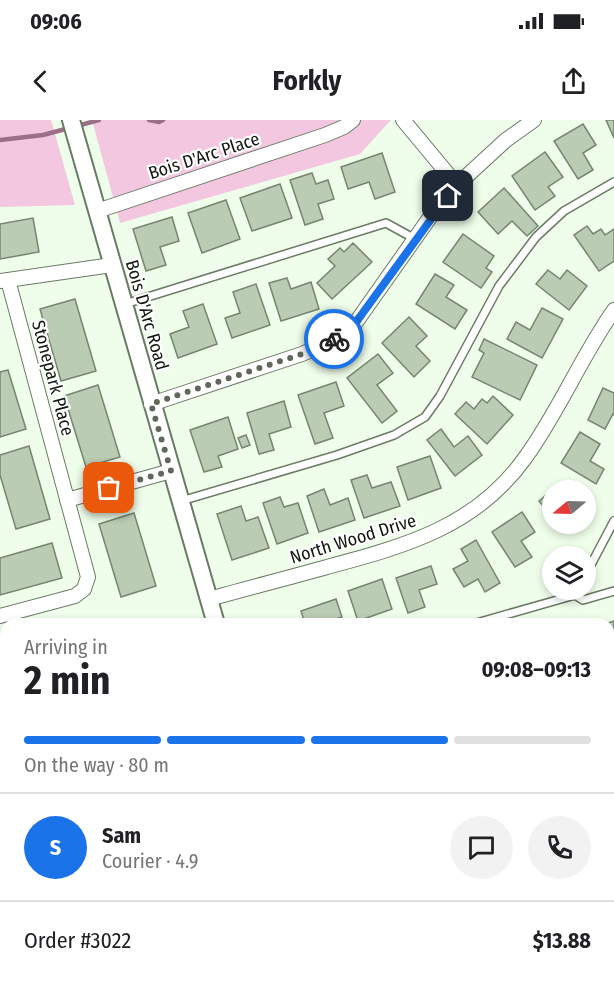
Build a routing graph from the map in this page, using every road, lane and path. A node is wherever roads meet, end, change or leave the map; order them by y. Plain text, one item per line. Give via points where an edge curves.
1 (71, 120) edge
2 (353, 120) edge
3 (404, 120) edge
4 (534, 120) edge
5 (614, 182) edge
6 (457, 185) junction
7 (97, 211) junction
8 (415, 239) junction
9 (112, 265) junction
10 (4, 280) edge
11 (124, 304) junction
12 (614, 310) edge
13 (151, 404) junction
14 (171, 471) junction
15 (67, 500) junction
16 (180, 501) junction
17 (614, 521) edge
18 (596, 555) edge
19 (614, 591) edge
20 (596, 596) edge
21 (209, 599) junction
22 (551, 600) edge
23 (0, 616) edge
24 (214, 618) edge
25 (492, 618) edge

1 - 7 street, Bois D'Arc Road
2 - 7 street, Bois D'Arc Place via 325,135
3 - 6 street
4 - 6 street
5 - 16 lane via 564,211 536,237 499,286 425,417 385,439
6 - 8 street
7 - 9 street, Bois D'Arc Road
8 - 11 lane via 386,223
8 - 13 street via 354,325 339,336 302,354
9 - 10 street
9 - 11 street, Bois D'Arc Road
10 - 15 street, Stonepark Place
11 - 13 street, Bois D'Arc Road
12 - 21 street, North Wood Drive via 524,459 474,510 445,528 390,550
13 - 14 street, Bois D'Arc Road
14 - 15 street
14 - 16 street, Bois D'Arc Road
15 - 23 street, Stonepark Place via 88,577 84,589 75,596
16 - 21 street, Bois D'Arc Road
17 - 18 lane
19 - 20 lane
21 - 24 street, Bois D'Arc Road
22 - 25 lane

